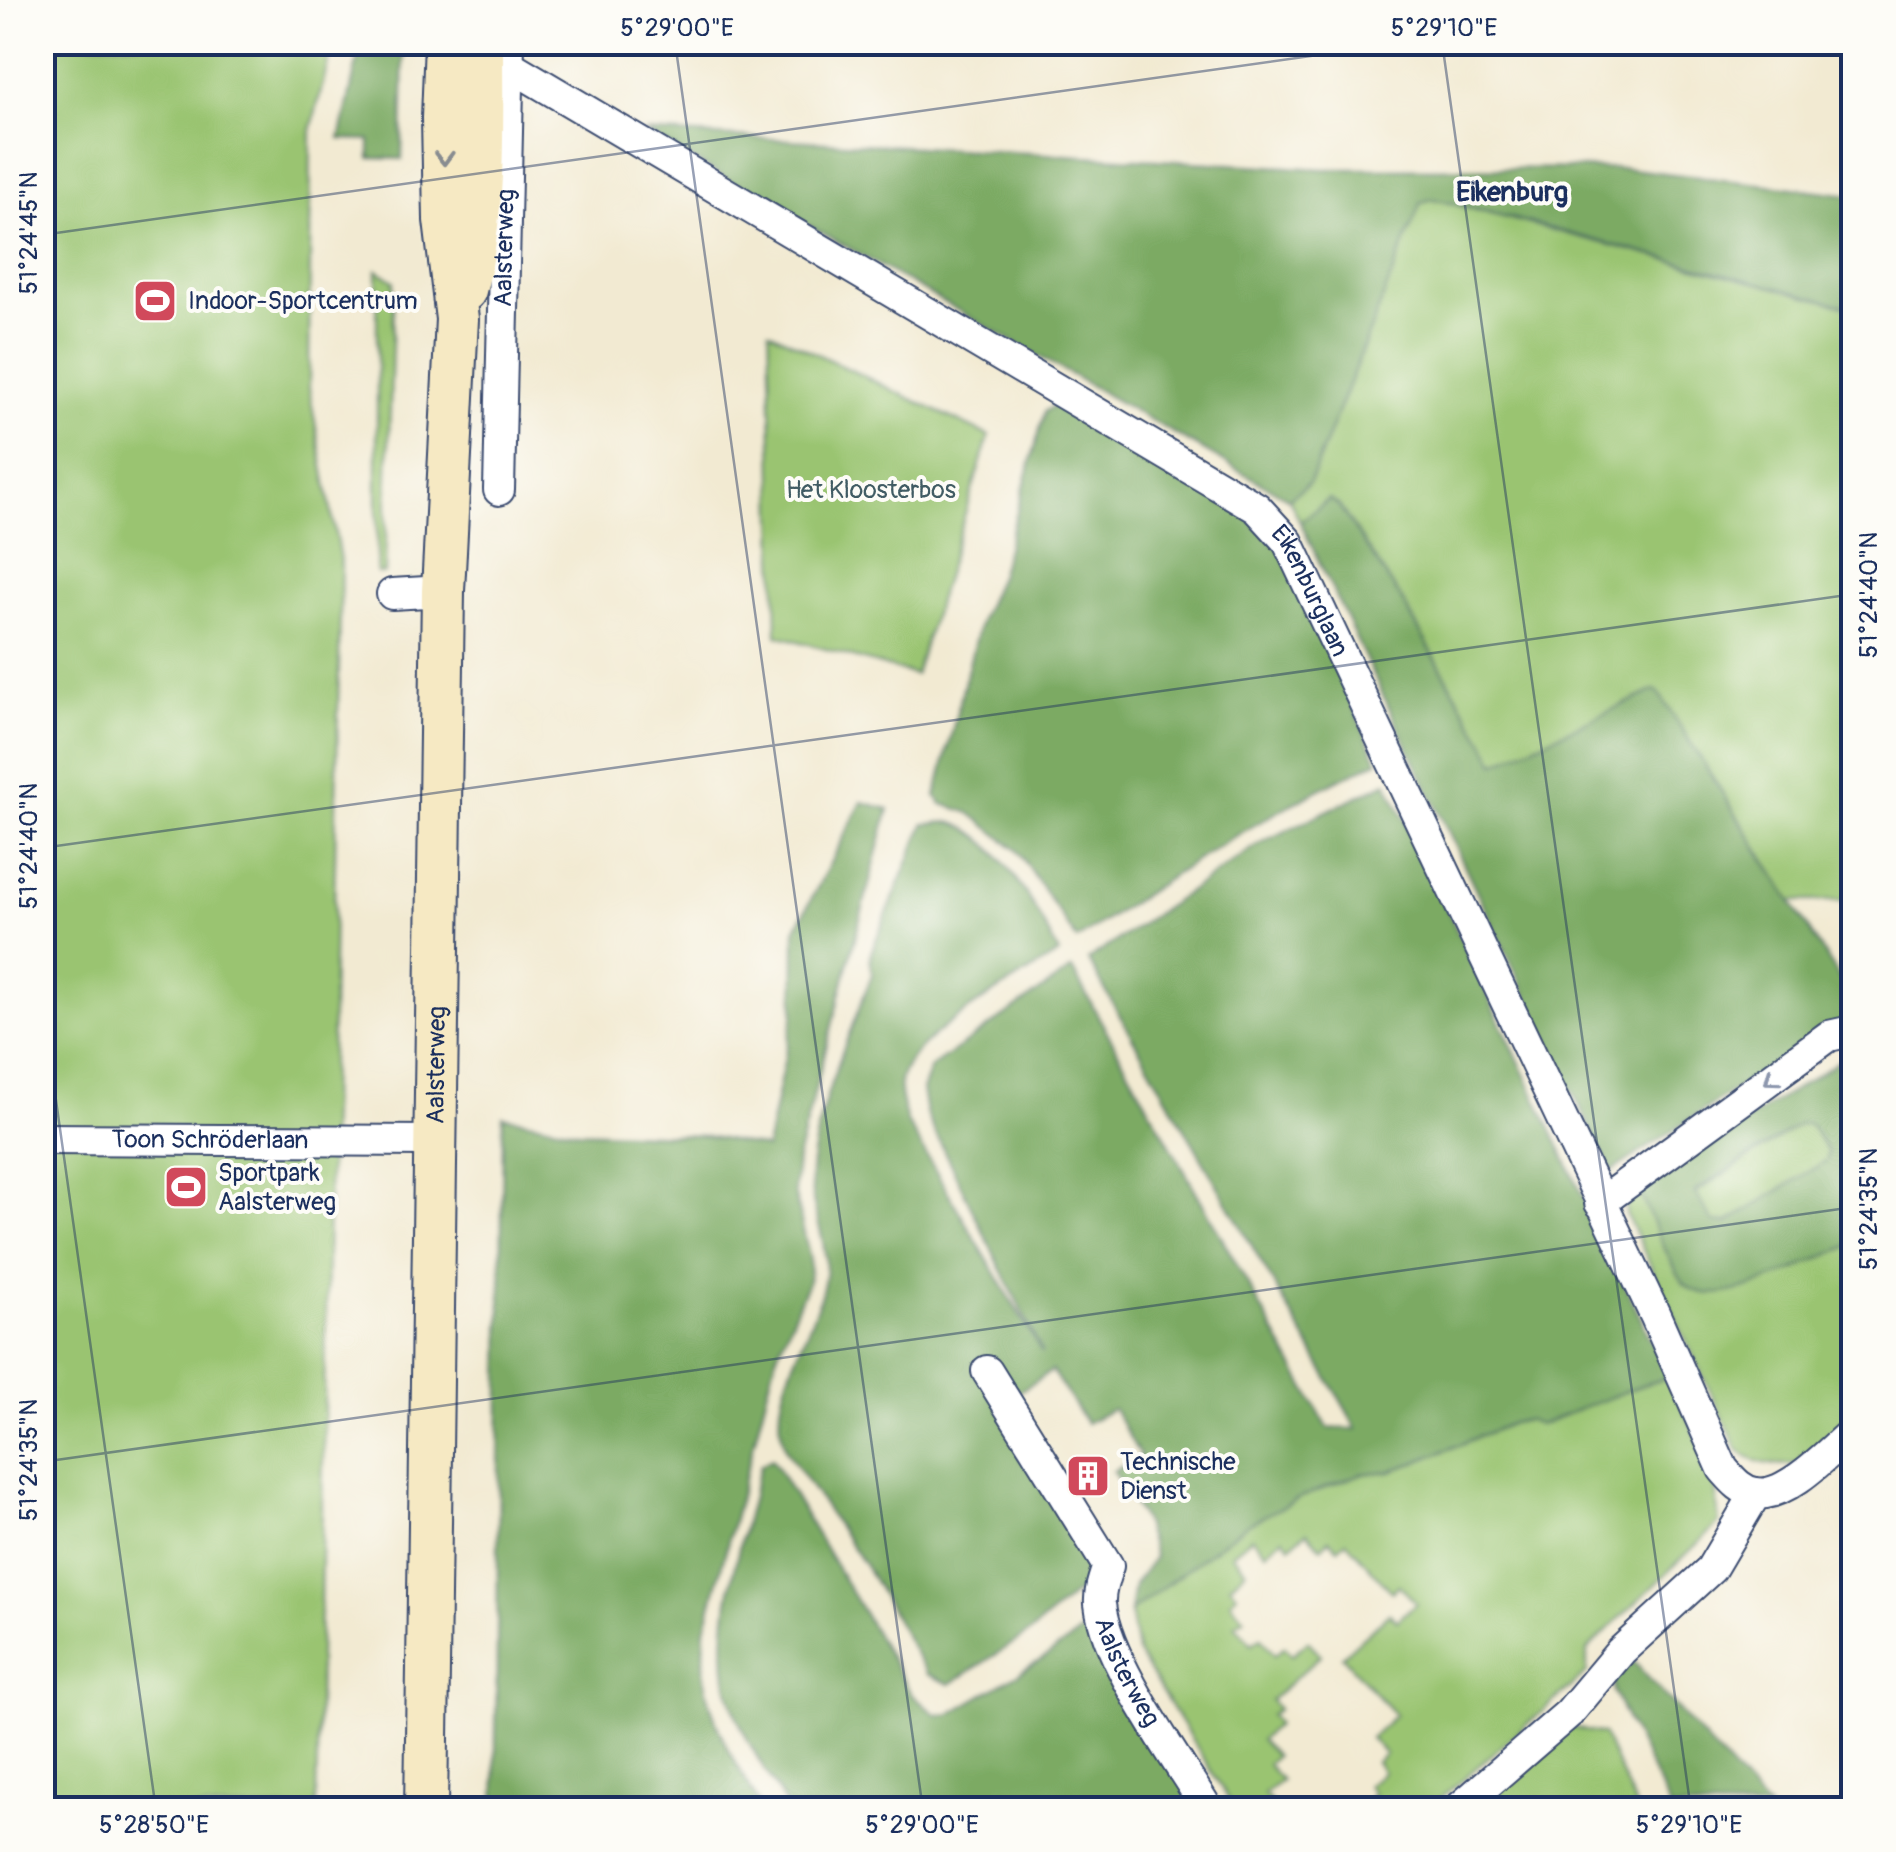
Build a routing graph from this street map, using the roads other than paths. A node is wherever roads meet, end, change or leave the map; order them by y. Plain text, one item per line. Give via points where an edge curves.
1 (479, 52) edge
2 (499, 490) dead end
3 (443, 591) junction
4 (392, 594) dead end
5 (1854, 1034) edge
6 (42, 1138) edge
7 (436, 1141) junction
8 (1600, 1203) junction
9 (987, 1372) dead end
10 (1854, 1430) edge
11 (1756, 1494) junction
12 (426, 1810) edge
13 (1208, 1810) edge
14 (1457, 1810) edge

1 - 2 street, Aalsterweg
1 - 3 main road, Aalsterweg via 445,220 457,319
1 - 8 street, Eikenburglaan via 1257,508 1288,542
3 - 4 street
3 - 7 main road, Aalsterweg
5 -> 8 street via 1830,1036
6 - 7 street, Toon Schröderlaan
7 - 12 main road, Aalsterweg
8 - 11 street via 1723,1469
9 - 13 street, Aalsterweg via 1108,1566 1100,1604 1112,1644
10 - 11 street via 1794,1482
11 - 14 street via 1711,1569 1621,1651 1569,1713

